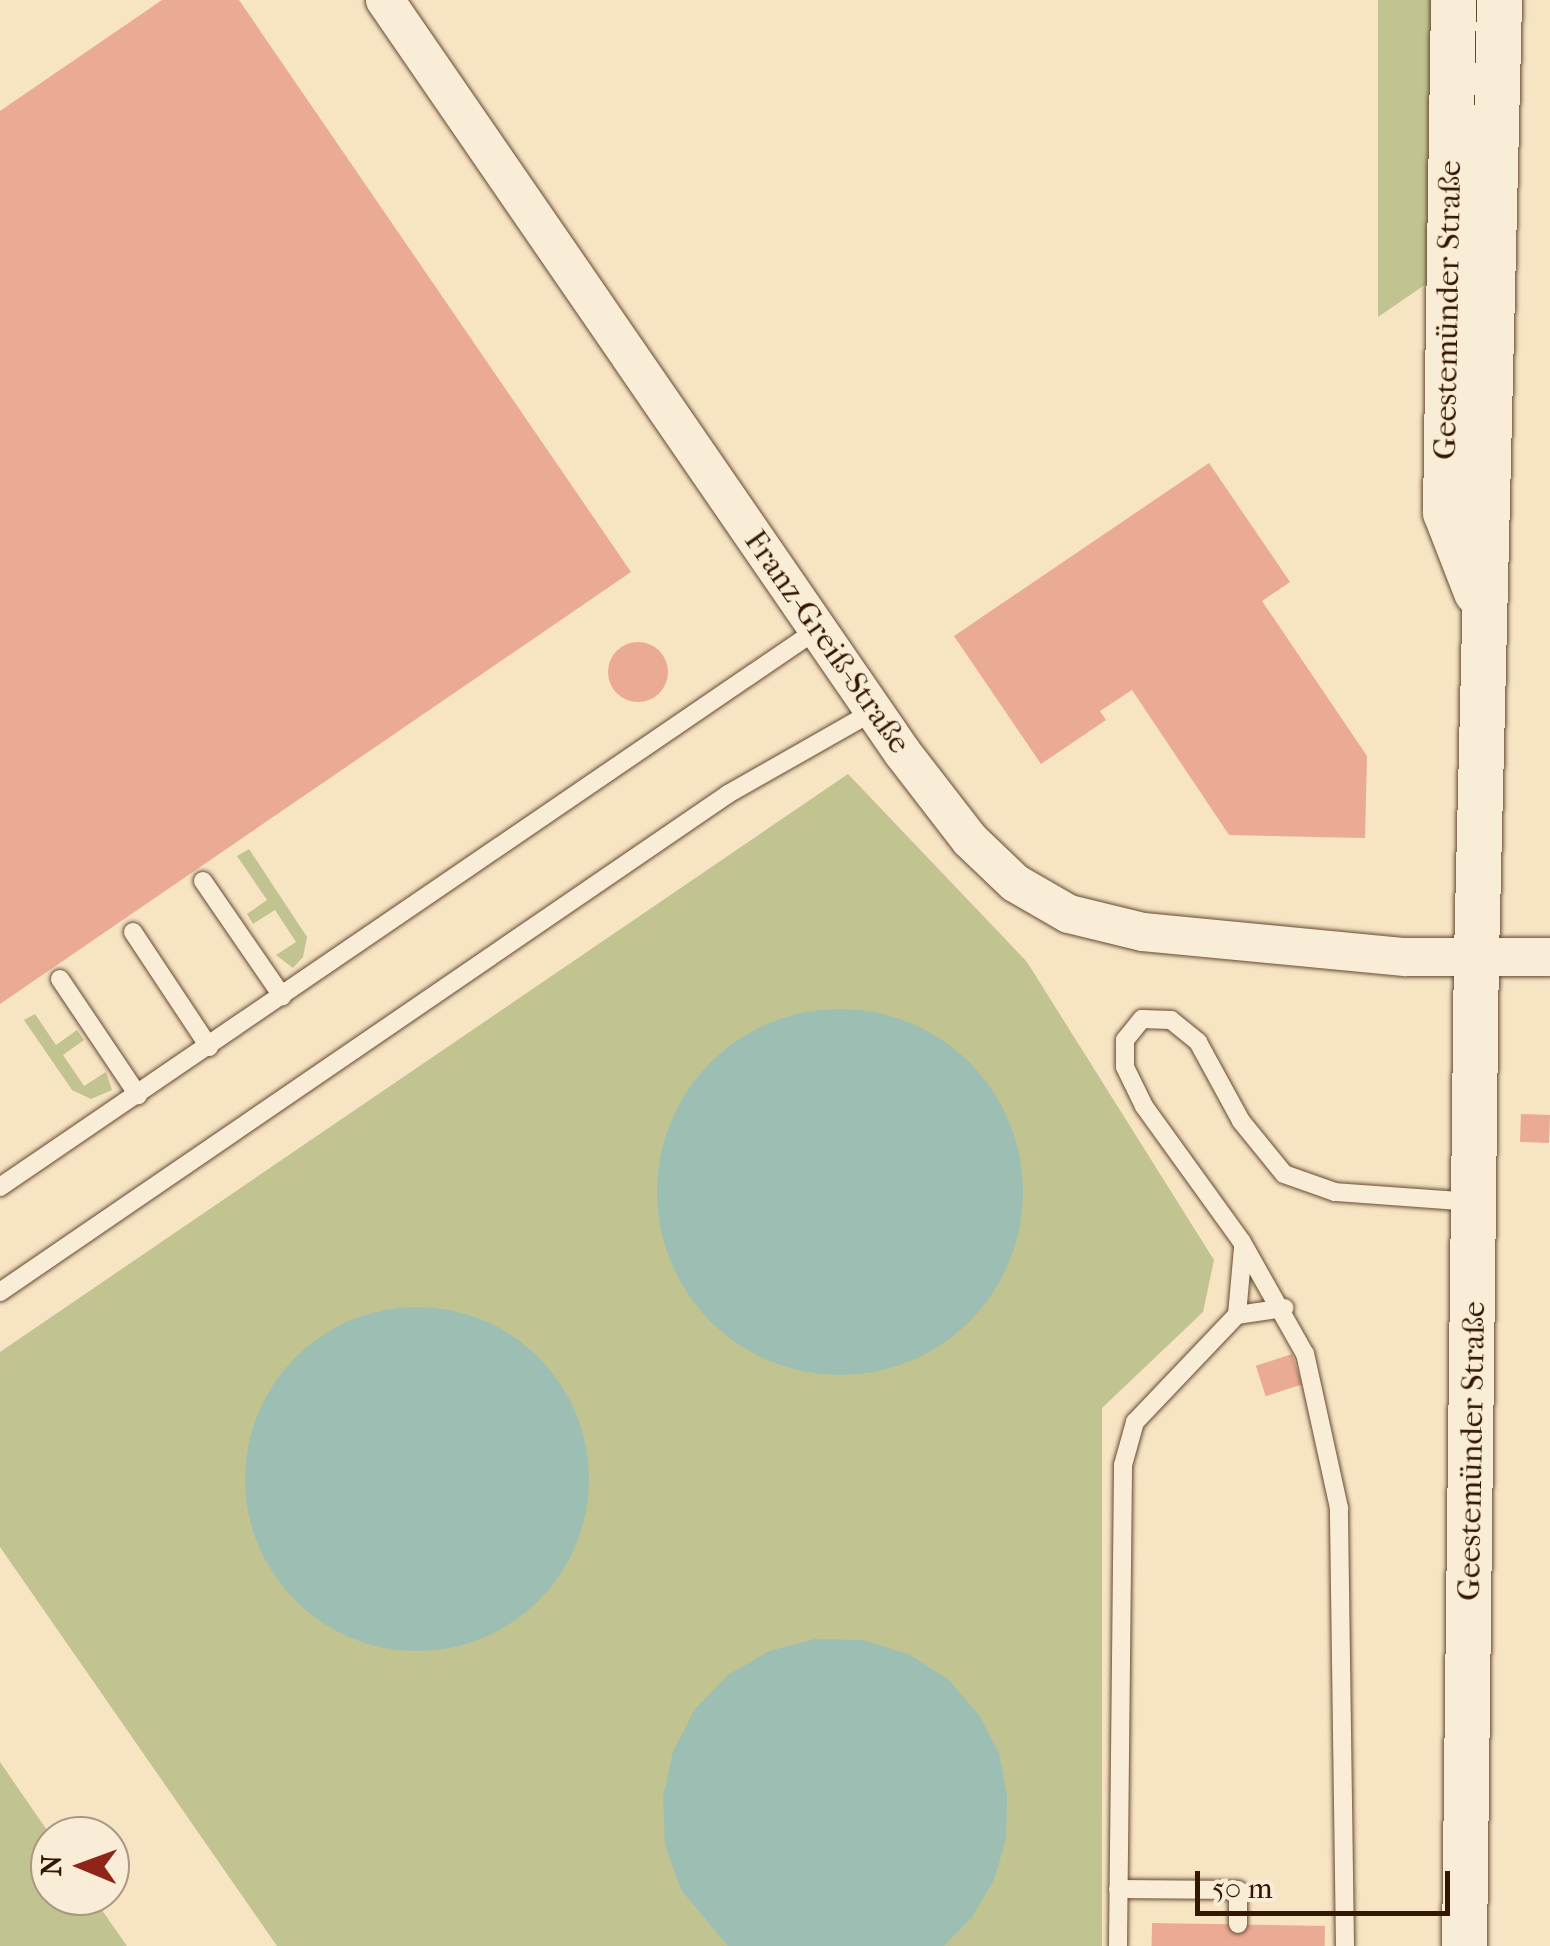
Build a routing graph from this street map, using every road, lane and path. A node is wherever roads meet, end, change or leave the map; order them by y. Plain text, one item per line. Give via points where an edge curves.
1 (385, 0) edge
2 (1454, 0) edge
3 (1499, 0) edge
4 (1484, 612) junction
5 (818, 629) junction
6 (874, 711) junction
7 (203, 882) dead end
8 (133, 932) dead end
9 (1476, 956) junction
10 (1550, 956) edge
11 (60, 980) dead end
12 (282, 996) junction
13 (209, 1046) junction
14 (138, 1095) junction
15 (0, 1187) edge
16 (1475, 1202) junction
17 (1242, 1242) junction
18 (0, 1292) edge
19 (1284, 1308) junction
20 (1237, 1315) junction
21 (1118, 1889) junction
22 (1238, 1924) dead end
23 (1118, 1946) edge
24 (1345, 1946) edge
25 (1464, 1946) edge

1 - 5 street, Franz-Greiß-Straße
2 - 4 street, Geestemünder Straße via 1445,512
3 - 4 street, Geestemünder Straße
4 - 9 street, Geestemünder Straße
5 - 6 street, Franz-Greiß-Straße
5 - 12 lane
6 - 9 street, Franz-Greiß-Straße via 970,840 1016,884 1069,914 1143,932 1282,949
6 - 18 lane via 728,794
7 - 12 lane
8 - 13 lane
9 - 10 street
9 - 16 street, Geestemünder Straße
11 - 14 lane
12 - 13 lane
13 - 14 lane
14 - 15 lane
16 - 17 lane via 1336,1192 1284,1174 1240,1121 1198,1042 1171,1020 1142,1019 1124,1040 1125,1067 1144,1106
16 - 25 street, Geestemünder Straße
17 - 19 lane
17 - 20 lane via 1245,1278
19 - 20 lane
19 - 24 lane via 1306,1354 1340,1508
20 - 21 lane via 1135,1422 1123,1464
21 - 22 lane via 1238,1890
21 - 23 lane

